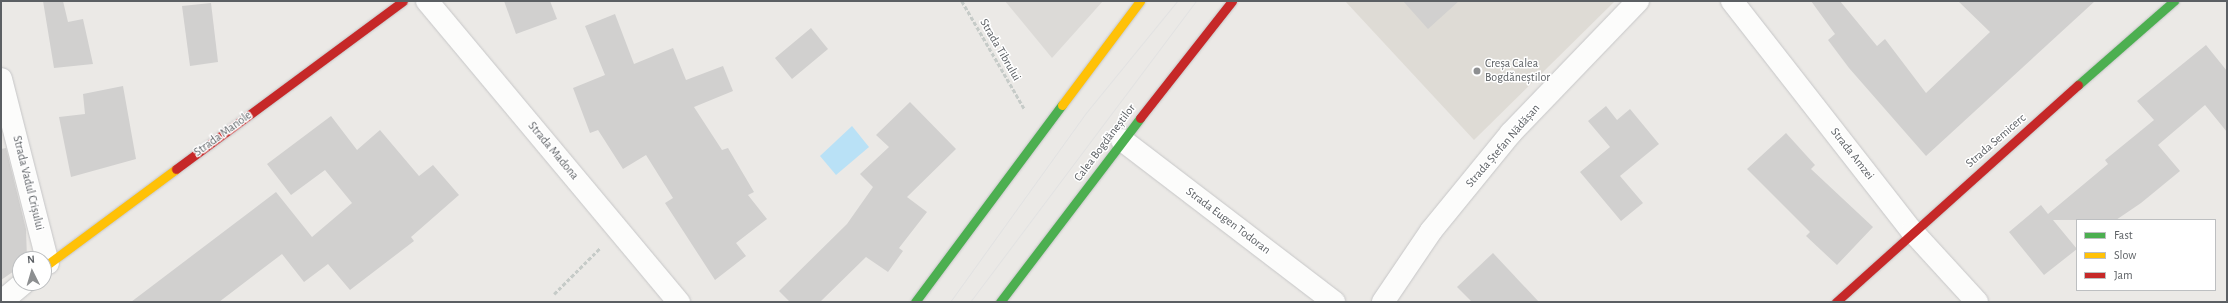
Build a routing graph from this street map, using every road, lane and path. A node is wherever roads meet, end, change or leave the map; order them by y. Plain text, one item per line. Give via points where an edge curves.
1 (403, 1) edge
2 (427, 1) edge
3 (962, 1) edge
4 (1140, 1) edge
5 (1232, 1) edge
6 (1638, 1) edge
7 (1732, 1) edge
8 (2174, 1) edge
9 (1, 80) edge
10 (1024, 108) dead end
11 (1122, 140) junction
12 (618, 230) junction
13 (1912, 231) junction
14 (43, 251) edge
15 (52, 261) edge
16 (14, 291) edge
17 (554, 294) dead end
18 (1, 302) edge
19 (679, 302) edge
20 (915, 302) edge
21 (1000, 302) edge
22 (1334, 302) edge
23 (1384, 302) edge
24 (1836, 302) edge
25 (1977, 302) edge

1 - 15 street, Strada Manole
2 - 12 street, Strada Madona
3 - 10 path, Strada Tibrului
4 - 20 street
5 - 11 street, Calea Bogdăneștilor
6 - 23 street, Strada Ștefan Nădășan via 1511,133 1431,231
7 - 13 street, Strada Amzei
8 - 13 street, Strada Semicerc
9 - 14 street, Strada Vadul Crișului
11 - 21 street, Calea Bogdăneștilor
11 - 22 street, Strada Eugen Todoran
12 - 17 path
12 - 19 street, Strada Madona
13 - 24 street, Strada Semicerc
13 - 25 street, Strada Amzei
16 - 18 street

